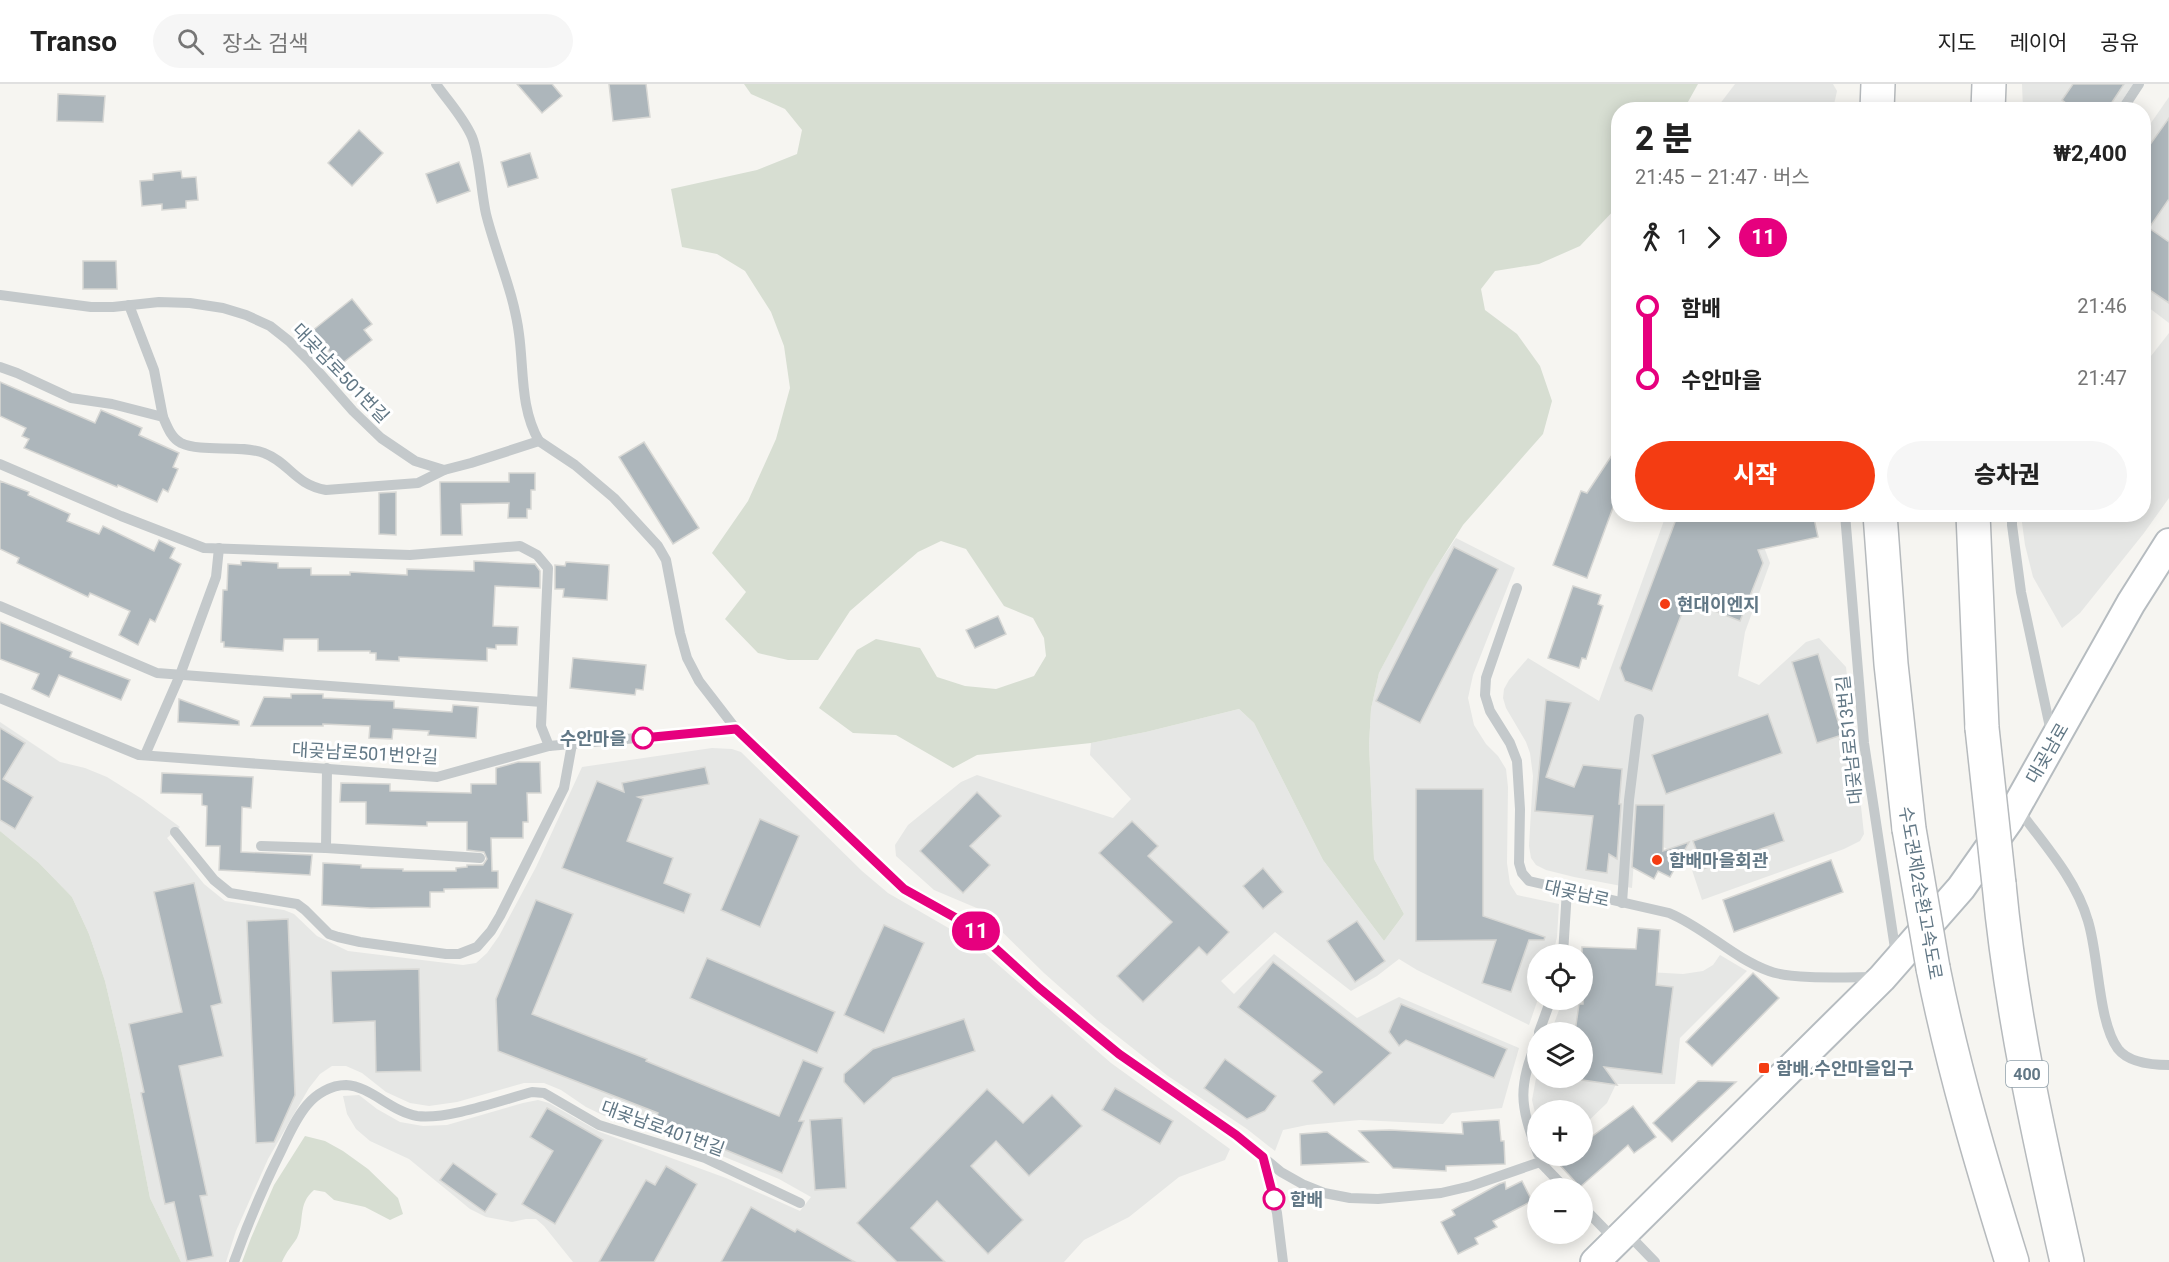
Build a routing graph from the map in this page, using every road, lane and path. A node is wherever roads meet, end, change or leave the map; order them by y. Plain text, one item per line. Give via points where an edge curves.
1 (436, 84) edge
2 (1878, 84) edge
3 (1989, 84) edge
4 (2139, 84) edge
5 (1877, 102) edge
6 (1988, 102) edge
7 (2127, 102) edge
8 (0, 295) edge
9 (129, 305) junction
10 (0, 367) edge
11 (163, 417) junction
12 (539, 441) junction
13 (0, 464) edge
14 (444, 470) junction
15 (1846, 522) edge
16 (1881, 522) edge
17 (1973, 522) edge
18 (2013, 522) edge
19 (2169, 543) edge
20 (219, 548) junction
21 (1516, 588) dead end
22 (0, 606) edge
23 (180, 675) junction
24 (0, 698) edge
25 (542, 702) junction
26 (1639, 719) dead end
27 (736, 729) junction
28 (2054, 742) junction
29 (572, 744) junction
30 (549, 746) junction
31 (145, 755) junction
32 (327, 768) junction
33 (2016, 807) junction
34 (175, 832) dead end
35 (261, 846) dead end
36 (326, 848) junction
37 (480, 858) dead end
38 (1567, 890) junction
39 (1623, 903) junction
40 (1564, 944) edge
41 (1890, 969) junction
42 (1527, 1064) edge
43 (2169, 1065) edge
44 (1527, 1125) edge
45 (1263, 1157) junction
46 (1527, 1162) edge
47 (1546, 1166) edge
48 (1556, 1178) edge
49 (800, 1203) dead end
50 (1593, 1215) edge
51 (1621, 1237) junction
52 (234, 1262) edge
53 (1283, 1262) edge
54 (1595, 1262) edge
55 (1656, 1262) edge
56 (2012, 1262) edge
57 (2067, 1262) edge

1 - 12 lane via 473,140 486,213 517,323 526,409
2 - 5 highway
3 - 6 highway
4 - 7 lane
8 - 9 lane, 대곶남로501번길 via 91,307
9 - 11 lane via 154,370
9 - 14 lane, 대곶남로501번길 via 190,303 223,308 270,326 309,361 381,438 415,461
10 - 11 lane via 71,398
11 - 14 lane via 180,443 263,453 282,462 304,483 326,490 418,483
12 - 14 lane
12 - 27 lane via 614,498 658,546 666,560 687,658 699,681
13 - 20 lane via 204,548
15 - 41 lane, 대곶남로513번길 via 1864,742
16 - 56 highway, 수도권제2순환고속도로, bridge via 1909,829 1933,968 1979,1155
17 - 57 highway, 400, bridge via 1982,728 2006,954 2035,1118
18 - 28 lane via 2021,592
19 - 28 street, 대곶남로
20 - 23 lane via 216,577
20 - 25 lane via 410,555 520,546 537,555 548,568
21 - 38 lane, 대곶남로 via 1486,678 1485,695 1517,761 1522,873 1529,881
22 - 23 lane via 157,673
23 - 25 lane
23 - 31 lane
24 - 31 lane, 대곶남로501번안길
25 - 30 lane via 541,726
26 - 39 lane
27 - 29 lane, 대곶남로501번안길
27 - 45 lane via 904,889 972,927 1119,1054
28 - 33 street, 대곶남로
29 - 30 lane, 대곶남로501번안길
29 - 34 lane via 564,788 500,916 477,947 459,954 338,937 329,934 297,904 230,893 214,880
30 - 32 lane, 대곶남로501번안길 via 437,777
31 - 32 lane, 대곶남로501번안길
32 - 36 lane
33 - 41 street, 대곶남로 via 1961,888
33 - 43 lane via 2073,884 2088,920 2110,1037 2120,1052 2139,1061
35 - 36 lane
36 - 37 lane
38 - 39 lane, 대곶남로
38 - 40 lane
39 - 41 lane, 대곶남로 via 1669,913 1689,922 1772,972 1793,975
41 - 51 street, 대곶남로
42 - 44 lane via 1522,1097
45 - 46 lane via 1281,1172 1324,1193 1378,1199 1471,1186
45 - 53 lane via 1277,1213
47 - 48 lane
49 - 52 lane, 대곶남로401번길 via 705,1158 599,1125 544,1094 532,1092 439,1117 416,1116 347,1085 320,1094 306,1106 267,1180
50 - 51 lane
51 - 54 street, 대곶남로
51 - 55 lane

